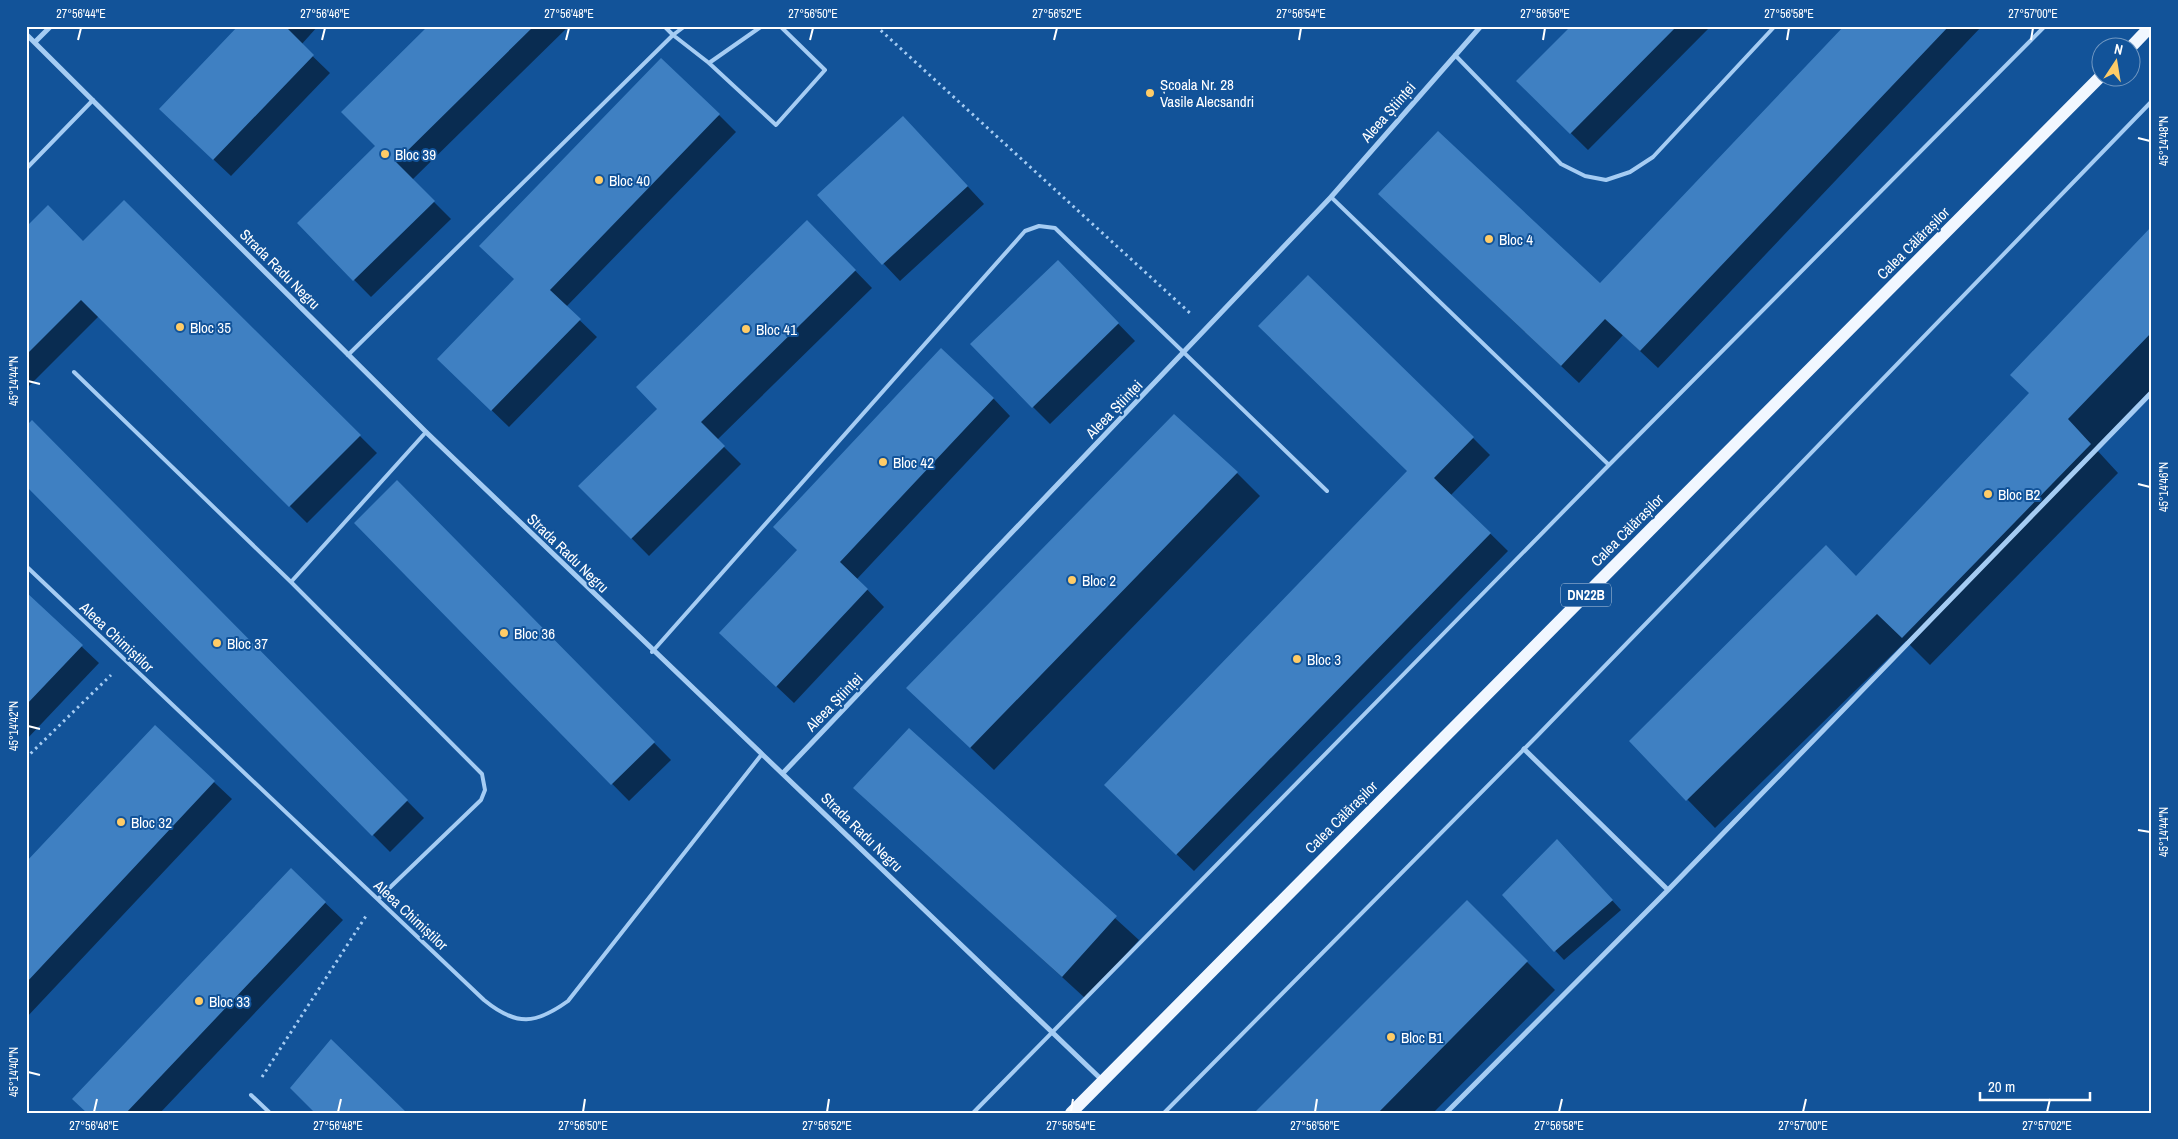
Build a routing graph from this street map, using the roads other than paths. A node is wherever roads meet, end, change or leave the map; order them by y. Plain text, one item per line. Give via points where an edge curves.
1 (51, 26) edge
2 (664, 26) edge
3 (685, 26) edge
4 (762, 26) edge
5 (780, 26) edge
6 (1481, 26) edge
7 (1776, 26) edge
8 (2045, 26) edge
9 (2151, 26) edge
10 (26, 34) edge
11 (673, 35) junction
12 (2140, 38) edge
13 (36, 42) junction
14 (1455, 54) junction
15 (709, 63) junction
16 (2090, 87) edge
17 (92, 100) junction
18 (2152, 101) edge
19 (26, 168) edge
20 (1331, 197) junction
21 (1183, 354) junction
22 (348, 355) junction
23 (74, 372) dead end
24 (2152, 392) edge
25 (426, 432) junction
26 (1609, 465) junction
27 (1327, 491) dead end
28 (26, 566) edge
29 (291, 582) junction
30 (652, 652) junction
31 (1524, 748) junction
32 (762, 754) junction
33 (784, 773) junction
34 (1668, 890) junction
35 (378, 899) junction
36 (1052, 1031) junction
37 (1103, 1081) junction
38 (251, 1095) road end
39 (270, 1113) edge
40 (973, 1113) edge
41 (1071, 1113) edge
42 (1164, 1113) edge
43 (1446, 1113) edge

1 - 13 street
2 - 11 lane
3 - 11 lane
4 - 15 lane
5 - 15 lane via 825,70 776,125
6 - 14 street, Aleea Științei
7 - 14 lane via 1653,157 1630,172 1606,180 1585,176 1561,164
8 - 26 lane
9 - 12 main road
10 - 13 street, Strada Radu Negru
11 - 15 lane
11 - 22 lane
13 - 17 street, Strada Radu Negru
14 - 20 street, Aleea Științei
16 - 37 main road, Calea Călărașilor / DN22B
17 - 19 lane
17 - 22 street, Strada Radu Negru
18 - 31 lane
20 - 21 street, Aleea Științei
20 - 26 lane
21 - 27 lane
21 - 30 lane via 1055,228 1039,226 1024,231
21 - 33 street, Aleea Științei
22 - 25 street, Strada Radu Negru
23 - 29 lane
24 - 34 street
25 - 29 lane
25 - 30 street, Strada Radu Negru
26 - 36 lane
28 - 35 lane, Aleea Chimiștilor
29 - 35 lane via 482,774 485,790 481,800
30 - 32 street, Strada Radu Negru
31 - 34 street
31 - 42 lane
32 - 33 street, Strada Radu Negru
32 - 35 lane, Aleea Chimiștilor via 568,1001 546,1016 527,1020 499,1013
33 - 36 street, Strada Radu Negru
34 - 43 street
36 - 37 street, Strada Radu Negru
36 - 40 lane
37 - 41 main road, Calea Călărașilor / DN22B
38 - 39 lane

